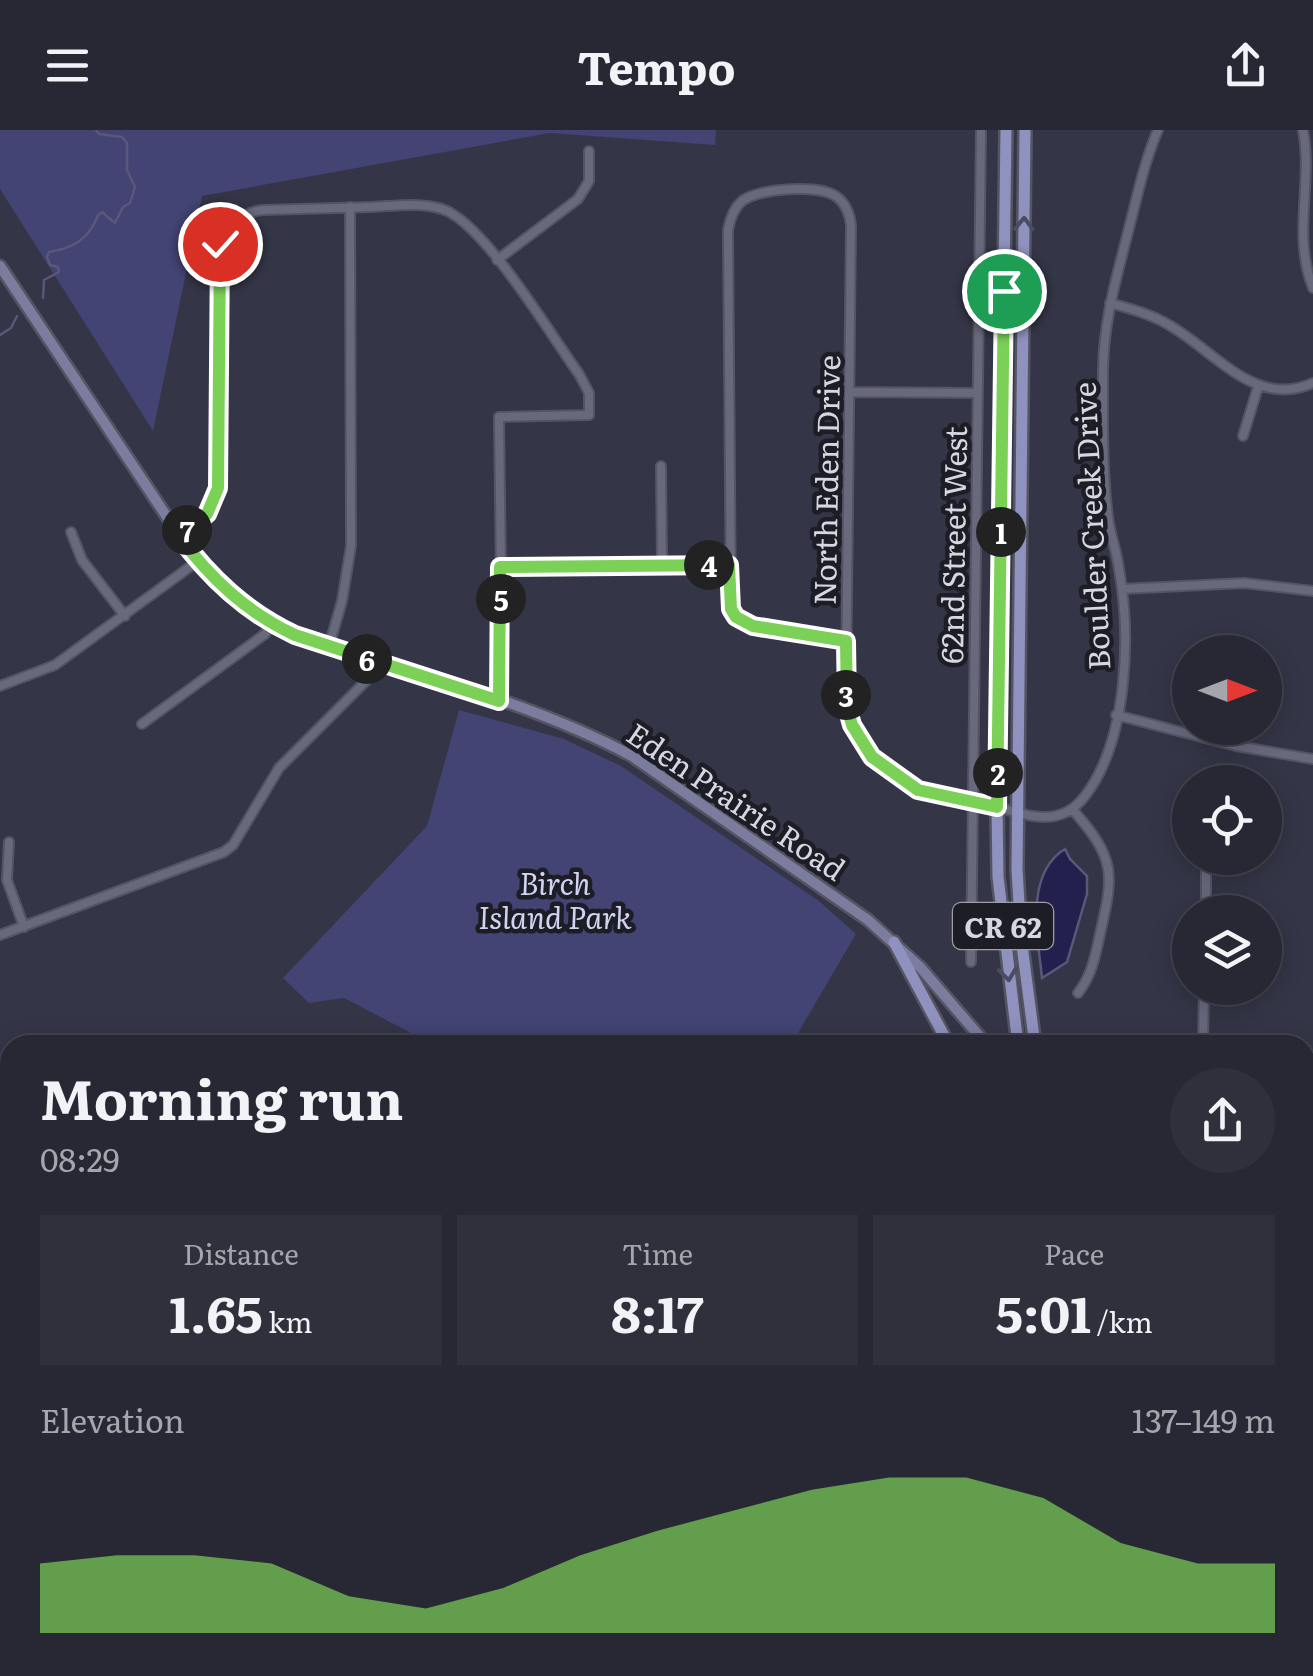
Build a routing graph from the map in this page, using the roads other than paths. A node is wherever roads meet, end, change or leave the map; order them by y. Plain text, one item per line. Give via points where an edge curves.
1 (981, 130) edge
2 (1006, 130) edge
3 (1025, 130) edge
4 (1158, 130) edge
5 (1303, 130) edge
6 (588, 151) dead end
7 (350, 208) junction
8 (497, 260) junction
9 (0, 266) edge
10 (1313, 288) edge
11 (1110, 303) junction
12 (1313, 383) edge
13 (1258, 387) junction
14 (849, 392) junction
15 (978, 394) junction
16 (1243, 436) dead end
17 (661, 466) dead end
18 (71, 532) dead end
19 (178, 535) junction
20 (198, 562) junction
21 (729, 565) junction
22 (662, 566) junction
23 (500, 567) junction
24 (1122, 588) junction
25 (1313, 591) edge
26 (125, 616) junction
27 (272, 624) junction
28 (846, 641) junction
29 (329, 646) junction
30 (379, 664) junction
31 (0, 686) edge
32 (499, 701) junction
33 (1116, 715) junction
34 (142, 724) dead end
35 (1313, 759) edge
36 (972, 800) junction
37 (997, 807) junction
38 (1073, 810) junction
39 (1017, 812) junction
40 (10, 842) dead end
41 (24, 927) junction
42 (0, 934) edge
43 (894, 942) junction
44 (970, 962) dead end
45 (1078, 993) dead end
46 (1204, 1005) edge
47 (944, 1035) edge
48 (979, 1035) edge
49 (1017, 1035) edge
50 (1034, 1035) edge
51 (1203, 1035) edge

1 - 15 street, 62nd Street West
2 - 37 main road, CR 62
39 -> 3 main road, CR 62
4 - 11 street, Boulder Creek Drive
5 - 10 street via 1303,253
6 - 8 street via 588,180 578,200
7 - 8 street via 446,210 470,226
7 - 19 street via 252,211 226,232 218,257 218,488 207,514
7 - 29 street via 351,546
8 - 23 street via 585,383 589,404 589,415 499,416
9 - 19 main road, Eden Prairie Road
11 - 13 street via 1167,324
11 - 24 street, Boulder Creek Drive via 1103,363 1106,501
12 - 13 street via 1282,391
13 - 16 street
14 - 15 street
14 - 21 street, North Eden Drive via 851,226 844,204 827,192 755,194 736,208 728,230
14 - 28 street, North Eden Drive
15 - 36 street, 62nd Street West
17 - 22 street
18 - 26 street via 76,552
19 - 20 main road, Eden Prairie Road
20 - 26 street
20 - 27 main road, Eden Prairie Road
21 - 22 street
21 - 28 street via 731,609 744,623
22 - 23 street
23 - 32 street
24 - 25 street via 1244,583
24 - 33 street, Boulder Creek Drive via 1125,656
26 - 31 street via 55,665
27 - 29 main road, Eden Prairie Road
27 - 34 street
28 - 36 street, North Eden Drive via 847,707 872,757 918,790
29 - 30 main road, Eden Prairie Road
30 - 32 main road, Eden Prairie Road
30 - 41 street via 279,768 224,852
32 - 43 main road, Eden Prairie Road via 632,756
33 - 35 street
33 - 38 street, Boulder Creek Drive via 1101,770
36 - 37 street
36 - 44 street, 62nd Street West
37 - 39 street
37 -> 49 main road, CR 62
38 - 39 street via 1058,818
38 - 45 street via 1107,859 1111,887 1090,978
39 - 50 main road, CR 62 via 1019,922
40 - 41 street via 7,880
41 - 42 street
43 - 47 main road
43 - 48 main road, Eden Prairie Road
46 - 51 street

